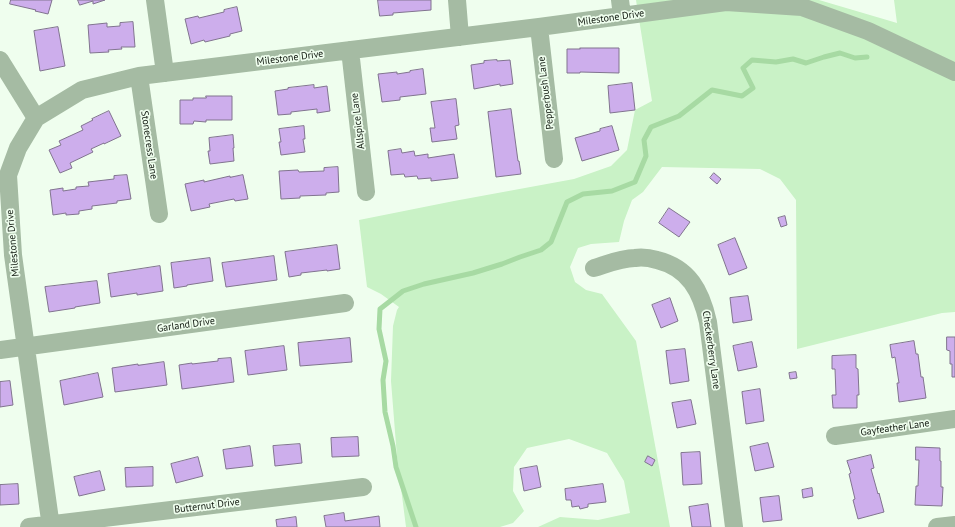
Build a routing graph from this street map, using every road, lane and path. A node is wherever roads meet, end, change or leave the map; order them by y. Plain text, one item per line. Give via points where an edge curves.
1 (155, 0) edge
2 (457, 0) edge
3 (802, 4) edge
4 (621, 8) edge
5 (539, 27) junction
6 (460, 37) junction
7 (350, 50) junction
8 (0, 60) edge
9 (955, 72) edge
10 (165, 73) junction
11 (139, 76) junction
12 (36, 118) junction
13 (554, 159) dead end
14 (4, 175) edge
15 (366, 192) dead end
16 (159, 214) dead end
17 (594, 268) dead end
18 (345, 302) dead end
19 (26, 347) junction
20 (0, 350) edge
21 (955, 419) edge
22 (835, 436) dead end
23 (363, 487) dead end
24 (955, 525) edge
25 (51, 526) edge
26 (29, 527) edge
27 (734, 527) edge
28 (937, 527) edge

1 - 10 street
2 - 6 street
3 - 4 street, Milestone Drive via 726,2
3 - 9 street, Milestone Drive via 868,31
4 - 5 street, Milestone Drive
5 - 6 street, Milestone Drive
5 - 13 street, Pepperbush Lane
6 - 7 street, Milestone Drive
7 - 10 street, Milestone Drive
7 - 15 street, Allspice Lane
8 - 12 street
10 - 11 street, Milestone Drive
11 - 12 street, Milestone Drive via 82,90
11 - 16 street, Stonecress Lane
12 - 14 street, Milestone Drive
14 - 19 street, Milestone Drive
17 - 27 street, Checkerberry Lane via 635,258 663,261 685,274 700,294 708,322
18 - 19 street, Garland Drive
19 - 20 street, Garland Drive
19 - 25 street, Milestone Drive
21 - 22 street, Gayfeather Lane
23 - 25 street, Butternut Drive
24 - 28 street
25 - 26 street, Butternut Drive

